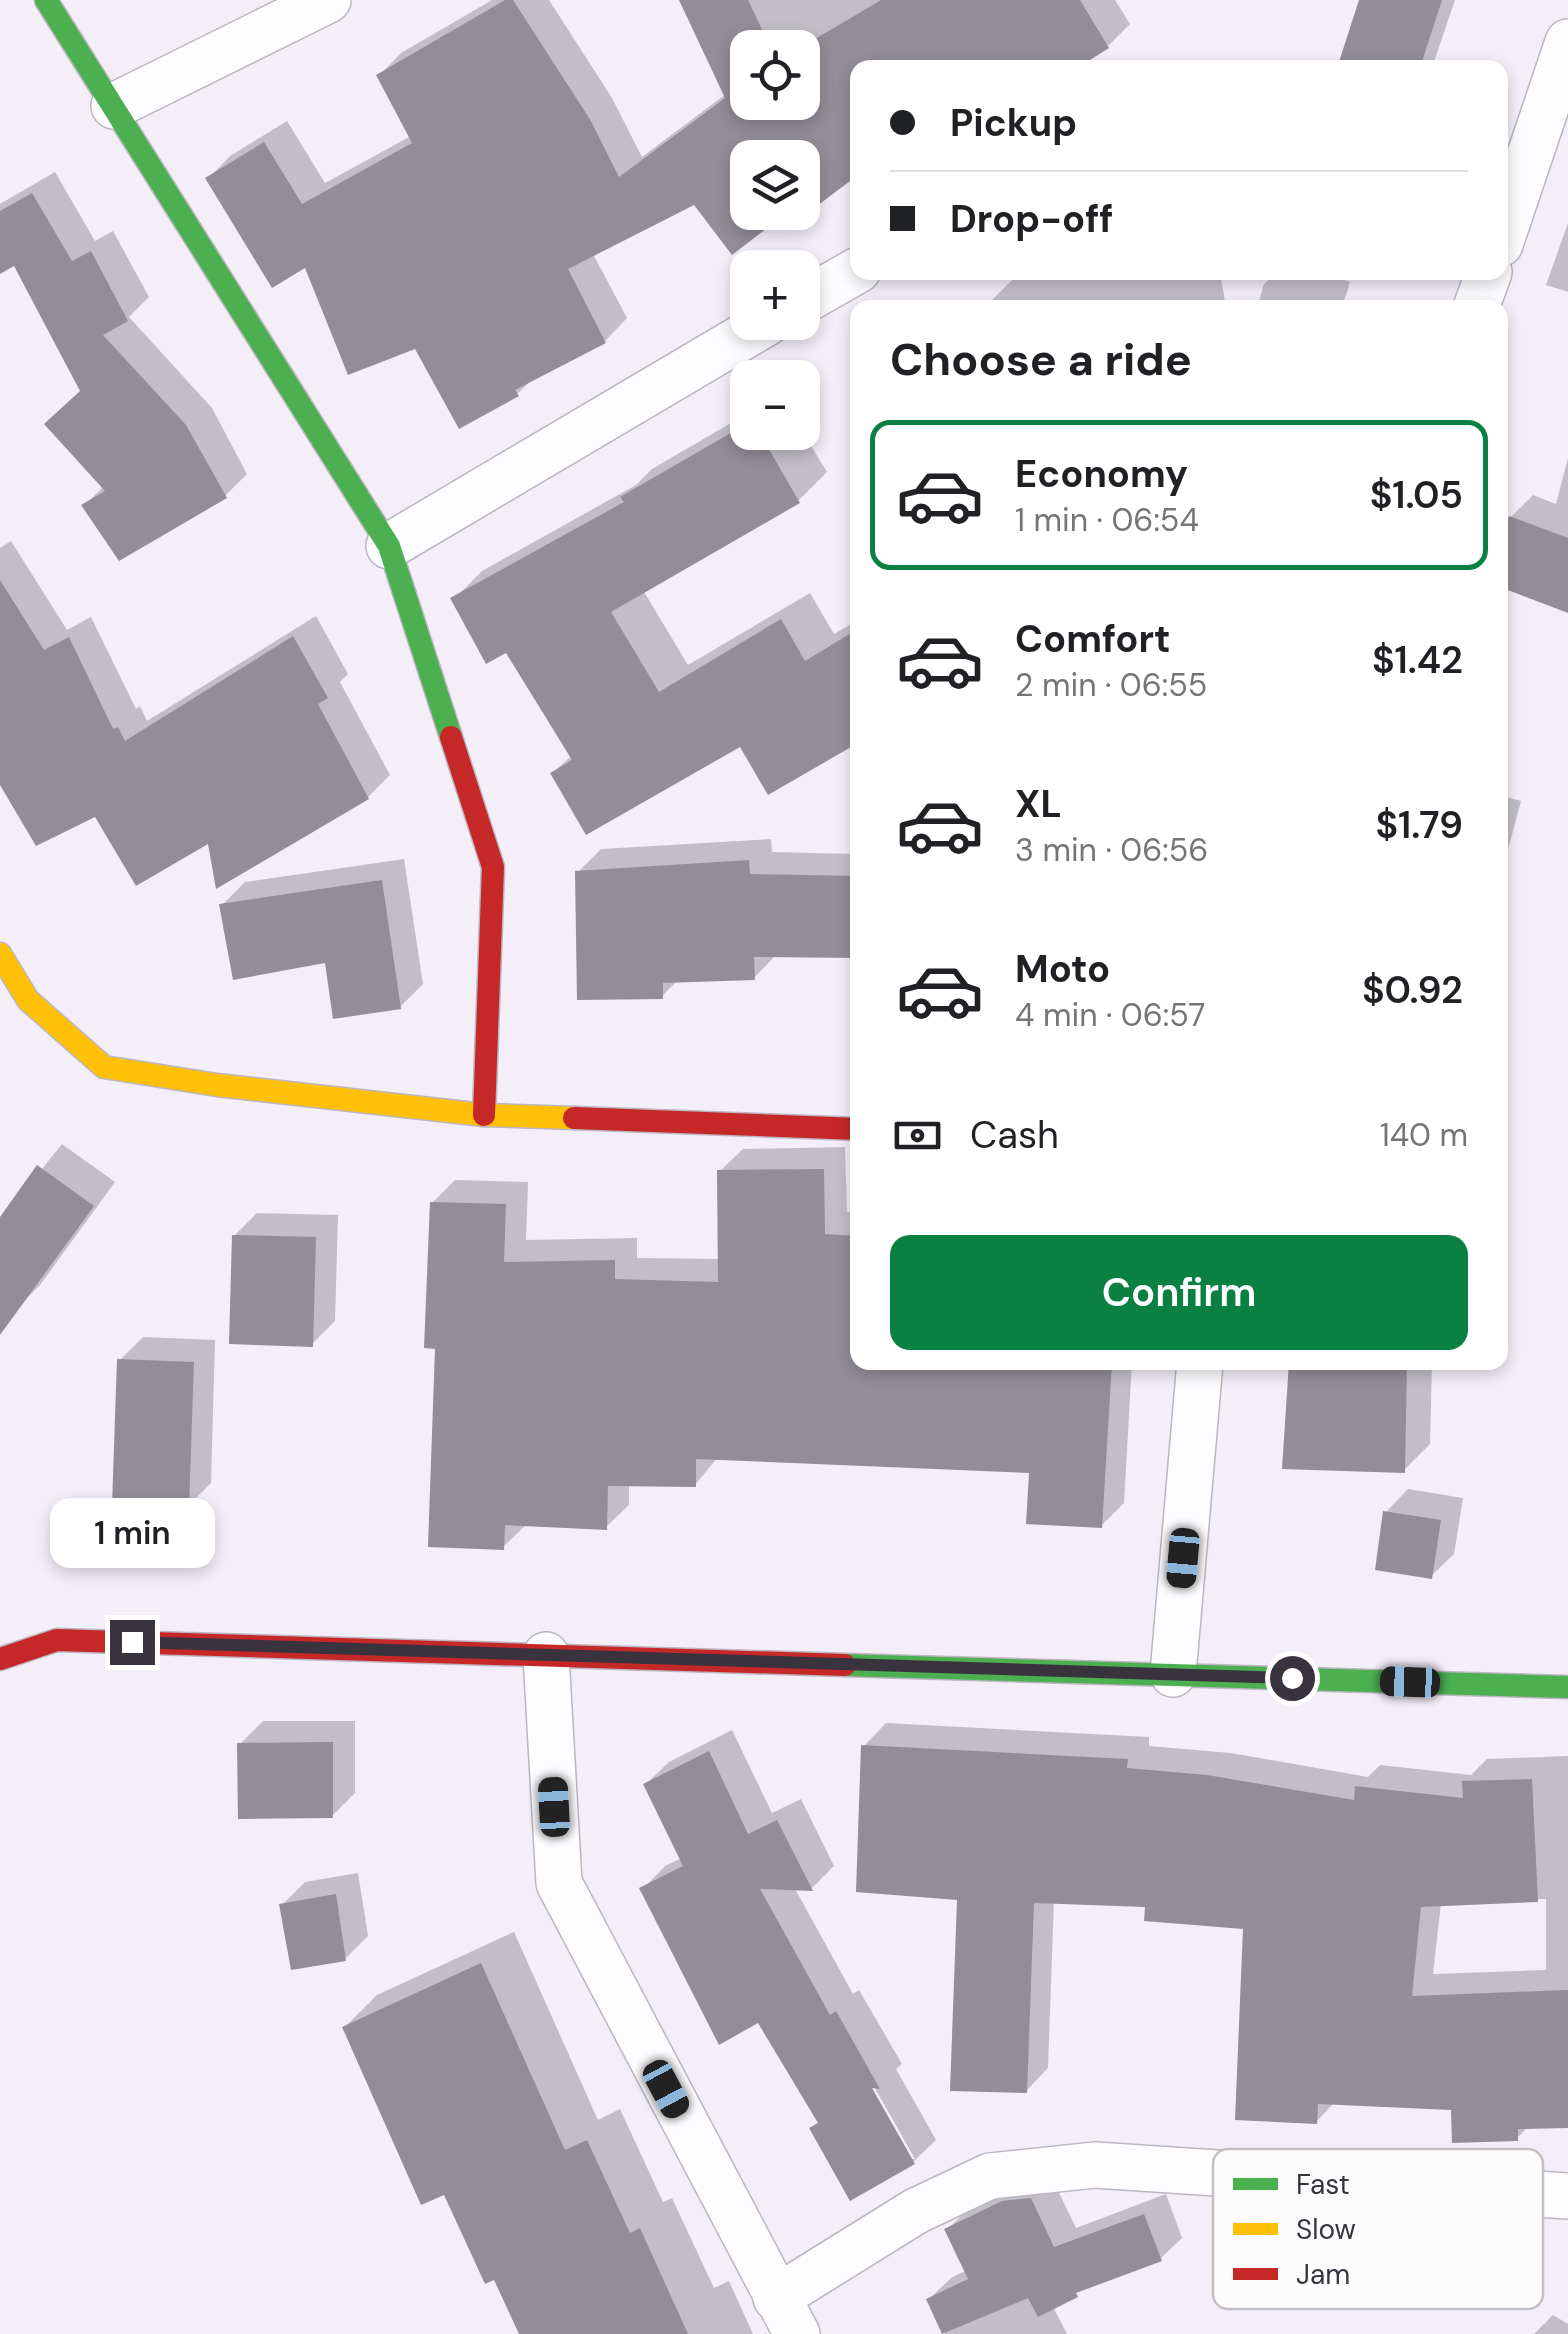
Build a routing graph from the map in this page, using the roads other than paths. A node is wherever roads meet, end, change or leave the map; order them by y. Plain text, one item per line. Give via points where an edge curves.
1 (46, 0) edge
2 (328, 0) edge
3 (1568, 42) edge
4 (114, 106) junction
5 (1509, 196) edge
6 (850, 275) edge
7 (820, 292) edge
8 (738, 340) edge
9 (389, 546) junction
10 (0, 954) edge
11 (484, 1114) junction
12 (850, 1129) edge
13 (1199, 1370) edge
14 (546, 1655) junction
15 (0, 1660) edge
16 (1173, 1674) junction
17 (1568, 1687) edge
18 (1213, 2172) edge
19 (1543, 2194) edge
20 (1568, 2196) edge
21 (786, 2316) edge

1 - 4 street
2 - 4 street
3 - 5 street
4 - 9 street
6 - 7 street
8 - 9 street
9 - 11 street via 493,867
10 - 11 street via 28,1000 104,1066 217,1086
11 - 12 street
13 - 16 street
14 - 15 street via 57,1640
14 - 16 street
14 - 21 street via 558,1884
16 - 17 street
18 - 21 street via 1096,2164 990,2176 916,2211
19 - 20 street

